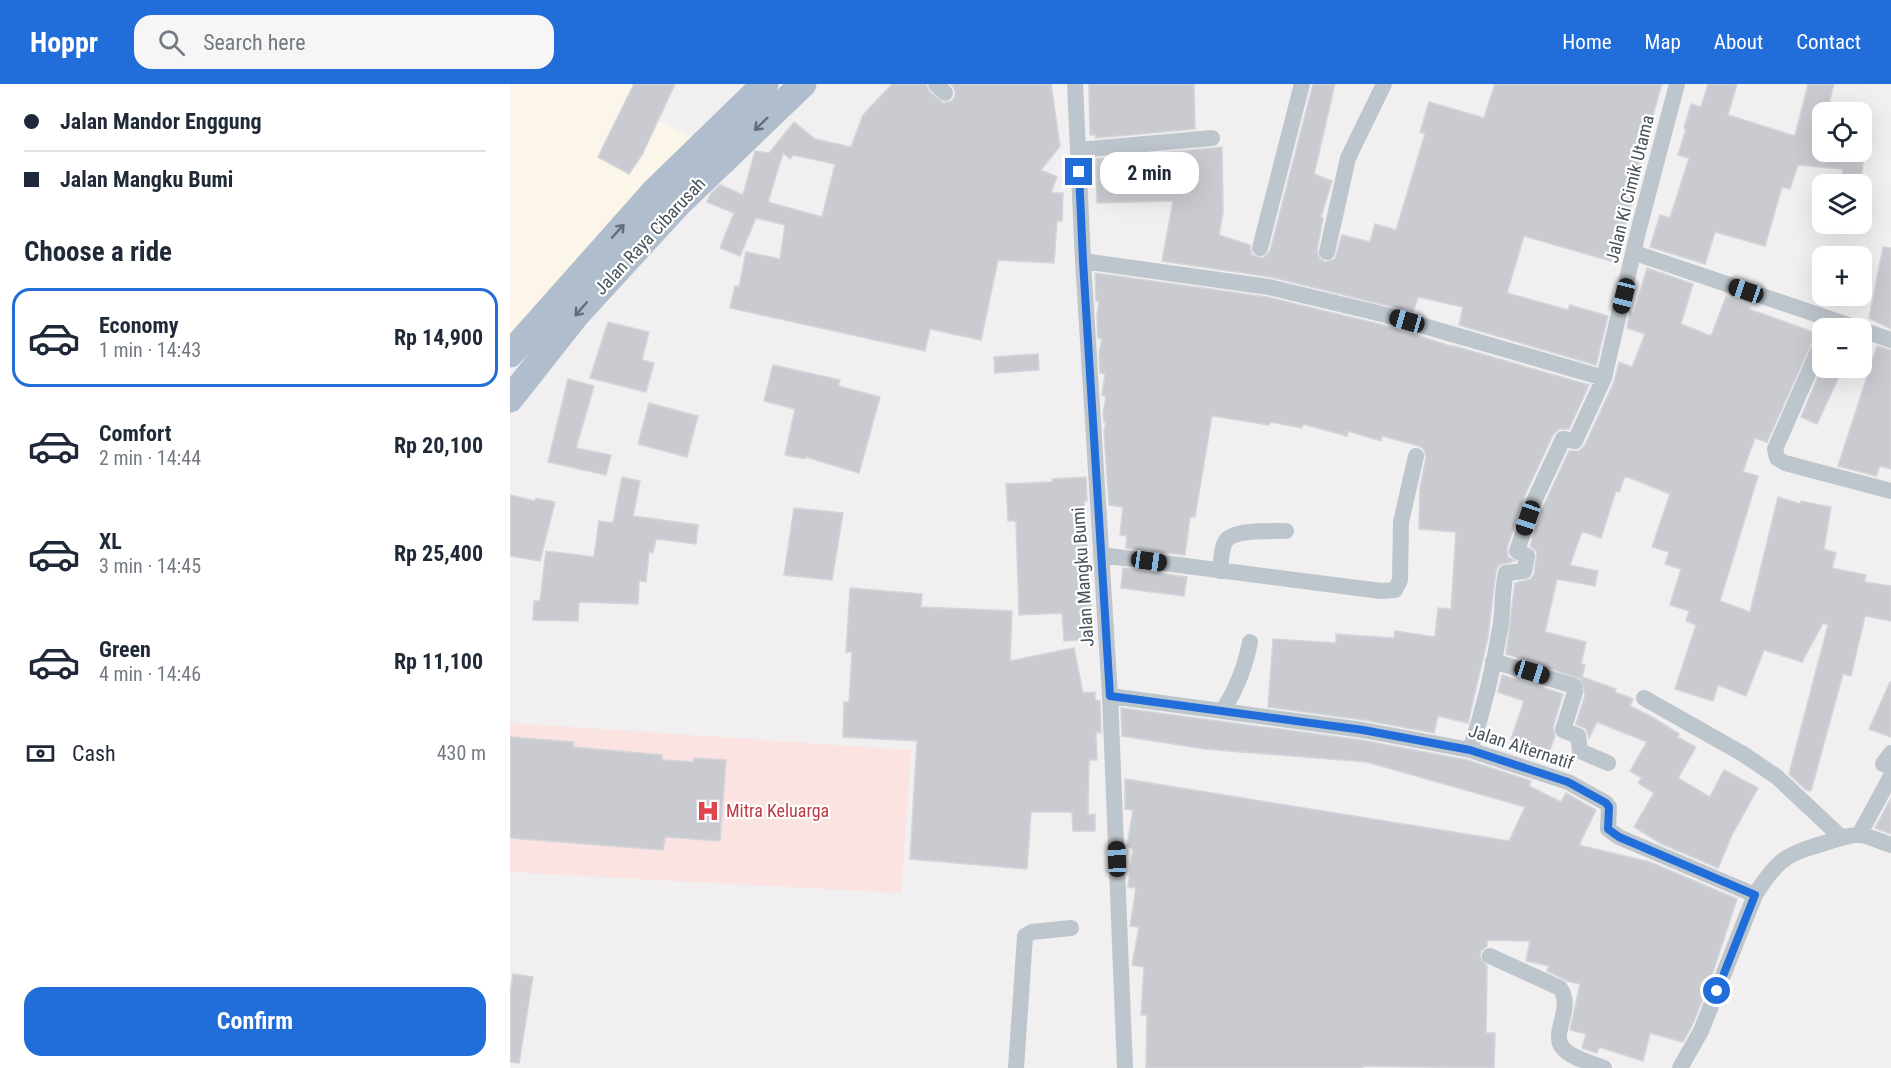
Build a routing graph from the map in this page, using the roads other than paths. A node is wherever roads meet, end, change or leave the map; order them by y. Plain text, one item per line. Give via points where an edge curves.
1 (765, 84) edge
2 (803, 84) edge
3 (1075, 84) edge
4 (1302, 84) edge
5 (1384, 84) edge
6 (1677, 84) edge
7 (1212, 138) dead end
8 (1078, 150) junction
9 (1260, 248) dead end
10 (1327, 252) dead end
11 (1635, 253) junction
12 (1083, 261) junction
13 (1814, 318) edge
14 (1872, 333) edge
15 (1891, 340) edge
16 (512, 347) edge
17 (1812, 367) edge
18 (1604, 378) junction
19 (510, 399) edge
20 (1416, 456) dead end
21 (1891, 491) edge
22 (1286, 531) dead end
23 (1101, 555) junction
24 (1220, 571) junction
25 (1250, 642) dead end
26 (1493, 661) junction
27 (1110, 696) junction
28 (1644, 698) dead end
29 (1222, 711) junction
30 (1470, 750) junction
31 (1891, 753) edge
32 (1608, 763) dead end
33 (1891, 766) edge
34 (1891, 776) edge
35 (1851, 836) junction
36 (1891, 846) edge
37 (1755, 895) junction
38 (1071, 928) dead end
39 (1490, 956) dead end
40 (1016, 1068) edge
41 (1125, 1068) edge
42 (1604, 1068) edge
43 (1680, 1068) edge

16 -> 1 main road, Jalan Raya Cibarusah via 654,192
2 -> 19 main road, Jalan Raya Cibarusah via 678,204 577,314
3 - 8 street, Jalan Mangku Bumi
4 - 9 street
5 - 10 street via 1348,158
6 - 11 street, Jalan Ki Cimik Utama
7 - 8 street
8 - 12 street, Jalan Mangku Bumi
11 - 13 street
11 - 18 street, Jalan Ki Cimik Utama
12 - 18 street via 1269,286 1386,315
12 - 23 street, Jalan Mangku Bumi
14 - 15 street
17 - 21 street via 1775,449 1777,458
18 - 26 street, Jalan Ki Cimik Utama via 1575,441 1563,439 1534,501 1517,551 1527,556 1524,571 1506,573
20 - 24 street via 1401,522 1400,580 1395,590
22 - 24 street via 1245,533 1229,538 1224,544
23 - 24 street
23 - 27 street, Jalan Mangku Bumi
25 - 29 street via 1245,668
26 - 30 street, Jalan Ki Cimik Utama
26 - 32 street via 1574,686 1563,730 1578,736 1580,751
27 - 29 street, Jalan Alternatif
27 - 41 street, Jalan Mangku Bumi
28 - 35 street via 1743,754
29 - 30 street, Jalan Alternatif via 1363,730
30 - 37 street, Jalan Alternatif via 1568,782 1606,803 1608,829 1619,837
31 - 33 street via 1883,764
34 - 35 street
35 - 36 street
35 - 37 street via 1794,852 1768,874
37 - 43 street via 1701,1031
38 - 40 street via 1025,936
39 - 42 street via 1560,988 1566,1011 1560,1044

